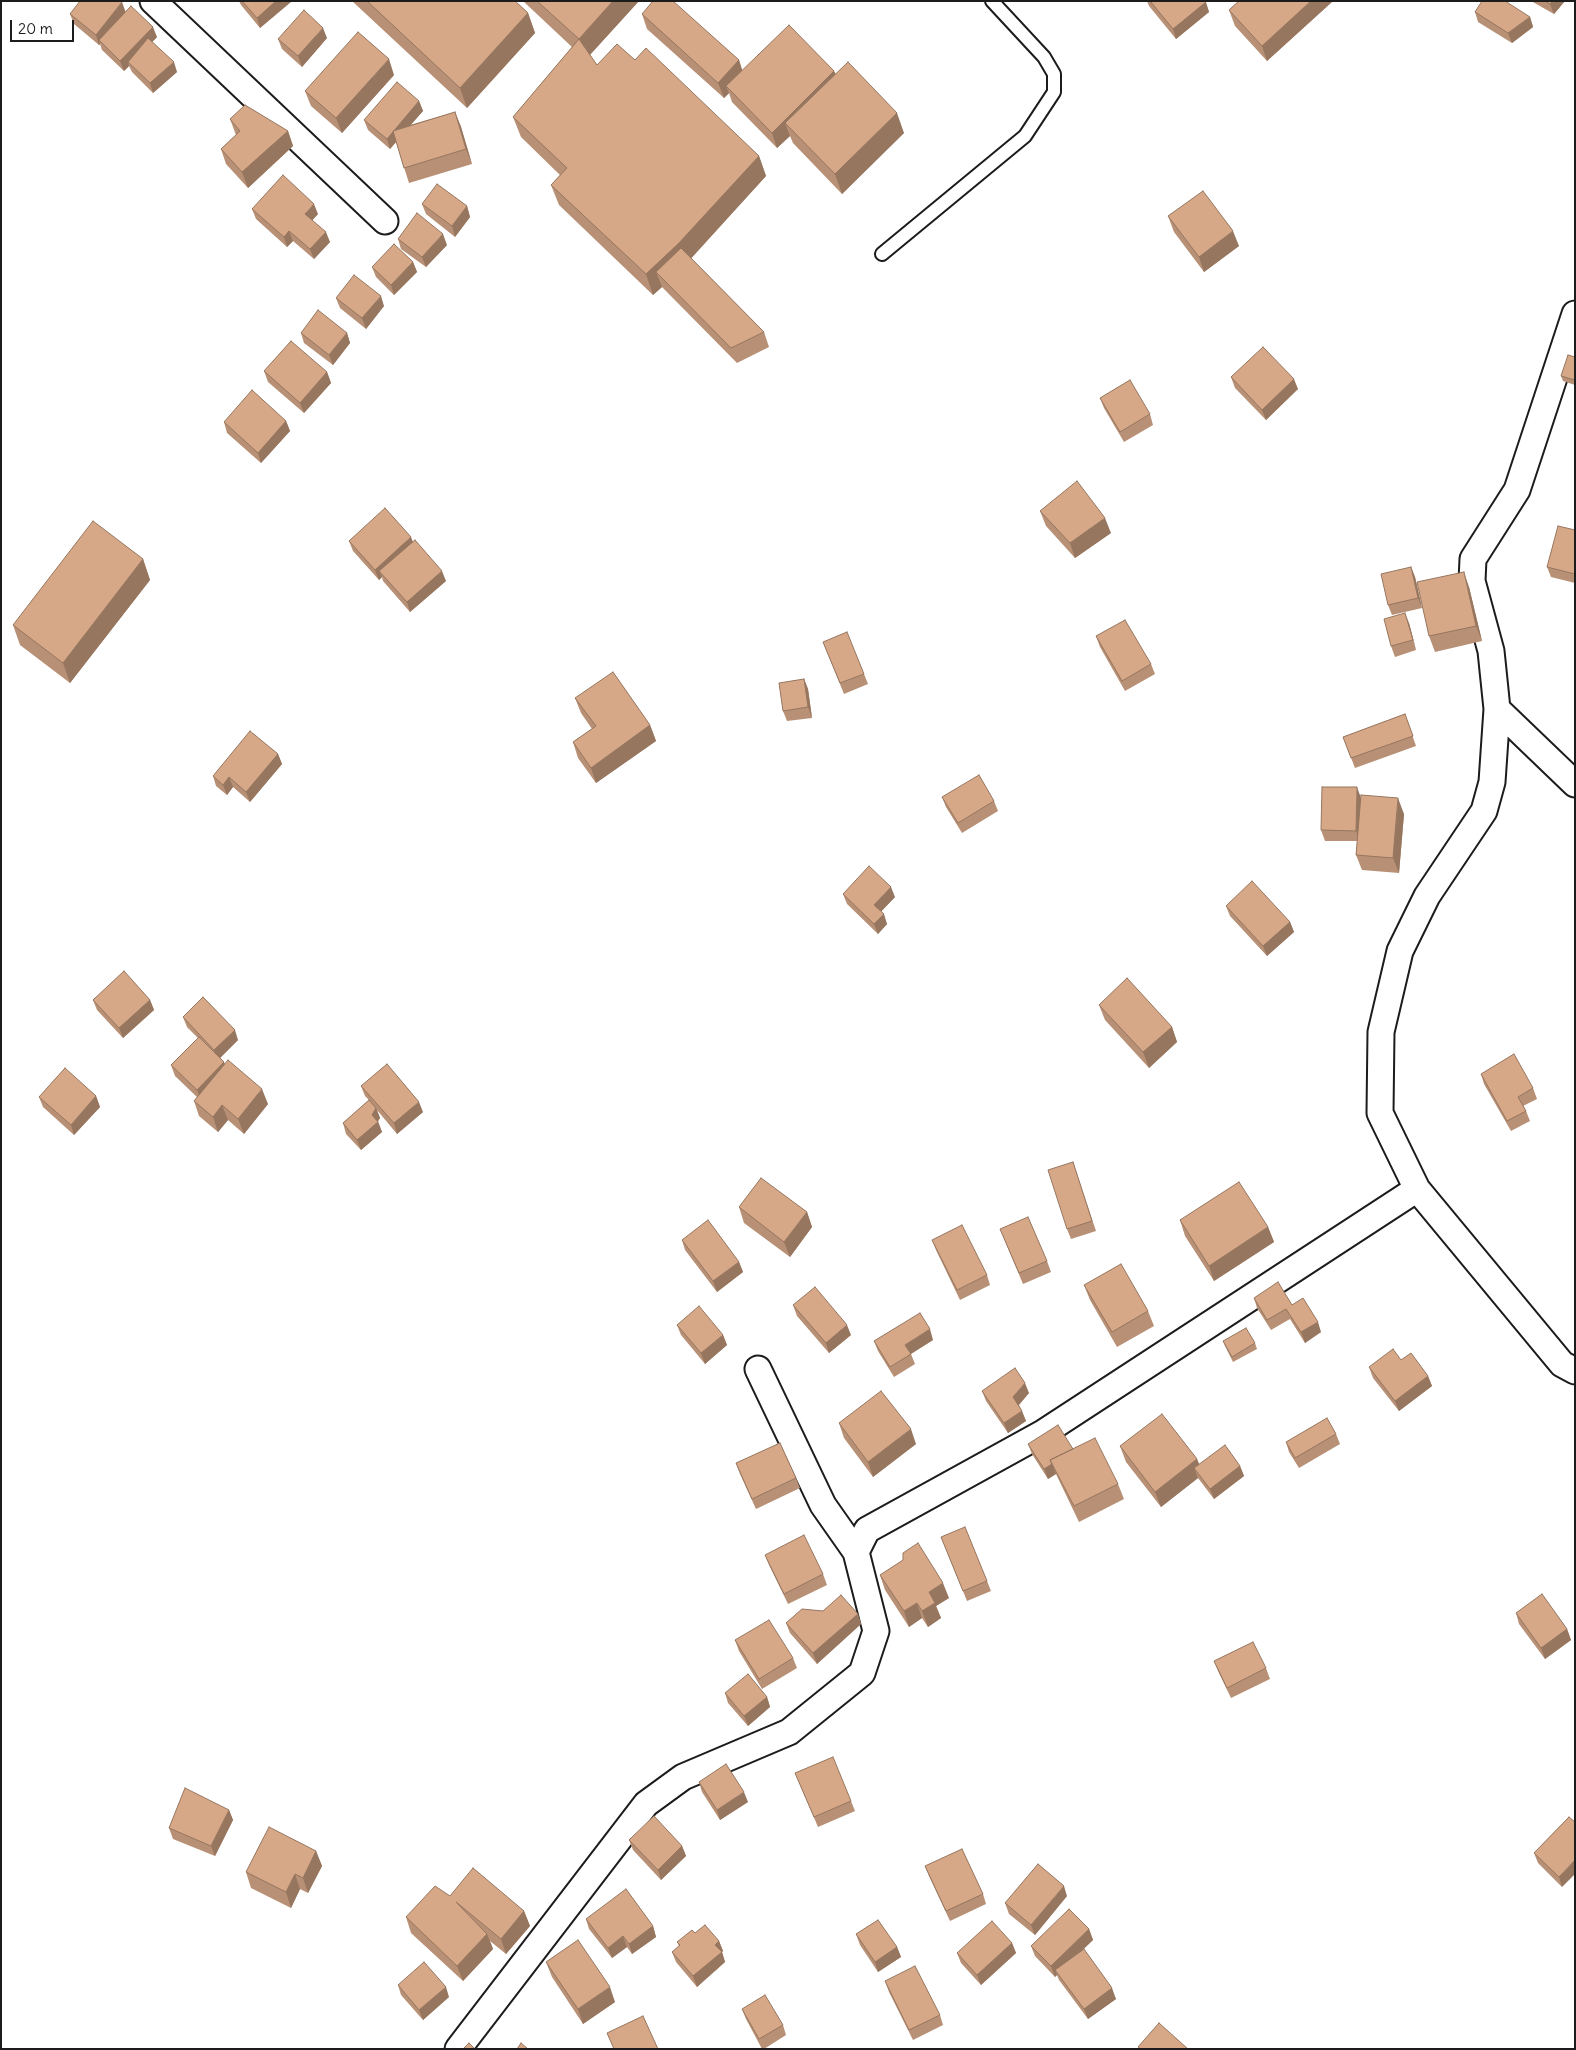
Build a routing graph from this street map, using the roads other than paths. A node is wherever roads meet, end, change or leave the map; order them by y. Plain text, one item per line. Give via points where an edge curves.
1 (152, 1) edge
2 (992, 1) edge
3 (385, 221) dead end
4 (882, 254) dead end
5 (1575, 314) edge
6 (1497, 709) junction
7 (1575, 784) edge
8 (1417, 1189) junction
9 (758, 1369) dead end
10 (1575, 1371) edge
11 (856, 1552) junction
12 (458, 2049) edge

1 - 3 street
2 - 4 lane via 1044,57 1054,74 1054,92 1025,136
5 - 6 street via 1517,490 1473,559 1472,581 1491,651
6 - 7 street
6 - 8 street via 1492,782 1484,811 1427,896 1400,950 1381,1032 1380,1113
8 - 10 street via 1562,1364
8 - 11 street via 1043,1433 867,1530
9 - 11 street via 823,1505
11 - 12 street via 876,1631 862,1673 789,1732 683,1777 646,1804

